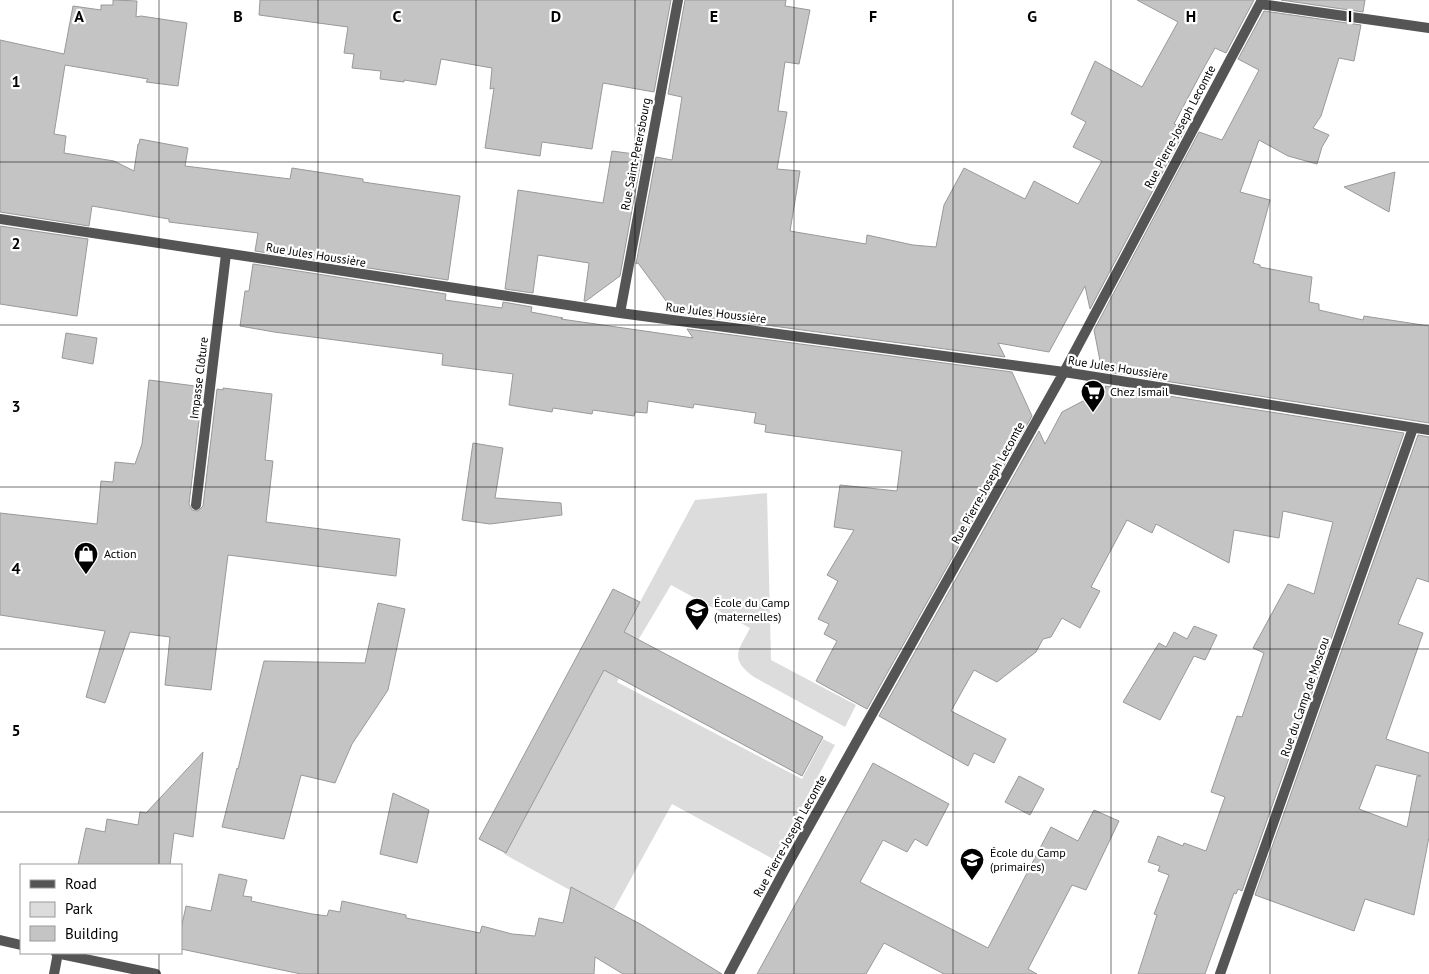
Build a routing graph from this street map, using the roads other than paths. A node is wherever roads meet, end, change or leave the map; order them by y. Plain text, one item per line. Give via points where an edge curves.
1 (678, 0) edge
2 (1260, 2) edge
3 (1429, 28) edge
4 (0, 220) edge
5 (226, 254) junction
6 (620, 313) junction
7 (1064, 372) junction
8 (1413, 428) junction
9 (1429, 430) edge
10 (196, 504) dead end
11 (0, 940) edge
12 (20, 945) edge
13 (57, 954) edge
14 (62, 954) edge
15 (54, 974) edge
16 (156, 974) edge
17 (729, 974) edge
18 (1220, 974) edge

1 - 6 street, Rue Saint-Petersbourg
2 - 3 street
2 - 7 street, Rue Pierre-Joseph Lecomte
4 - 5 street, Rue Jules Houssière
5 - 6 street, Rue Jules Houssière
5 - 10 street, Impasse Clôture
6 - 7 street, Rue Jules Houssière
7 - 8 street, Rue Jules Houssière
7 - 17 street, Rue Pierre-Joseph Lecomte
8 - 9 street, Rue Jules Houssière
8 - 18 street, Rue du Camp de Moscou
11 - 12 street
13 - 15 street
14 - 16 street

